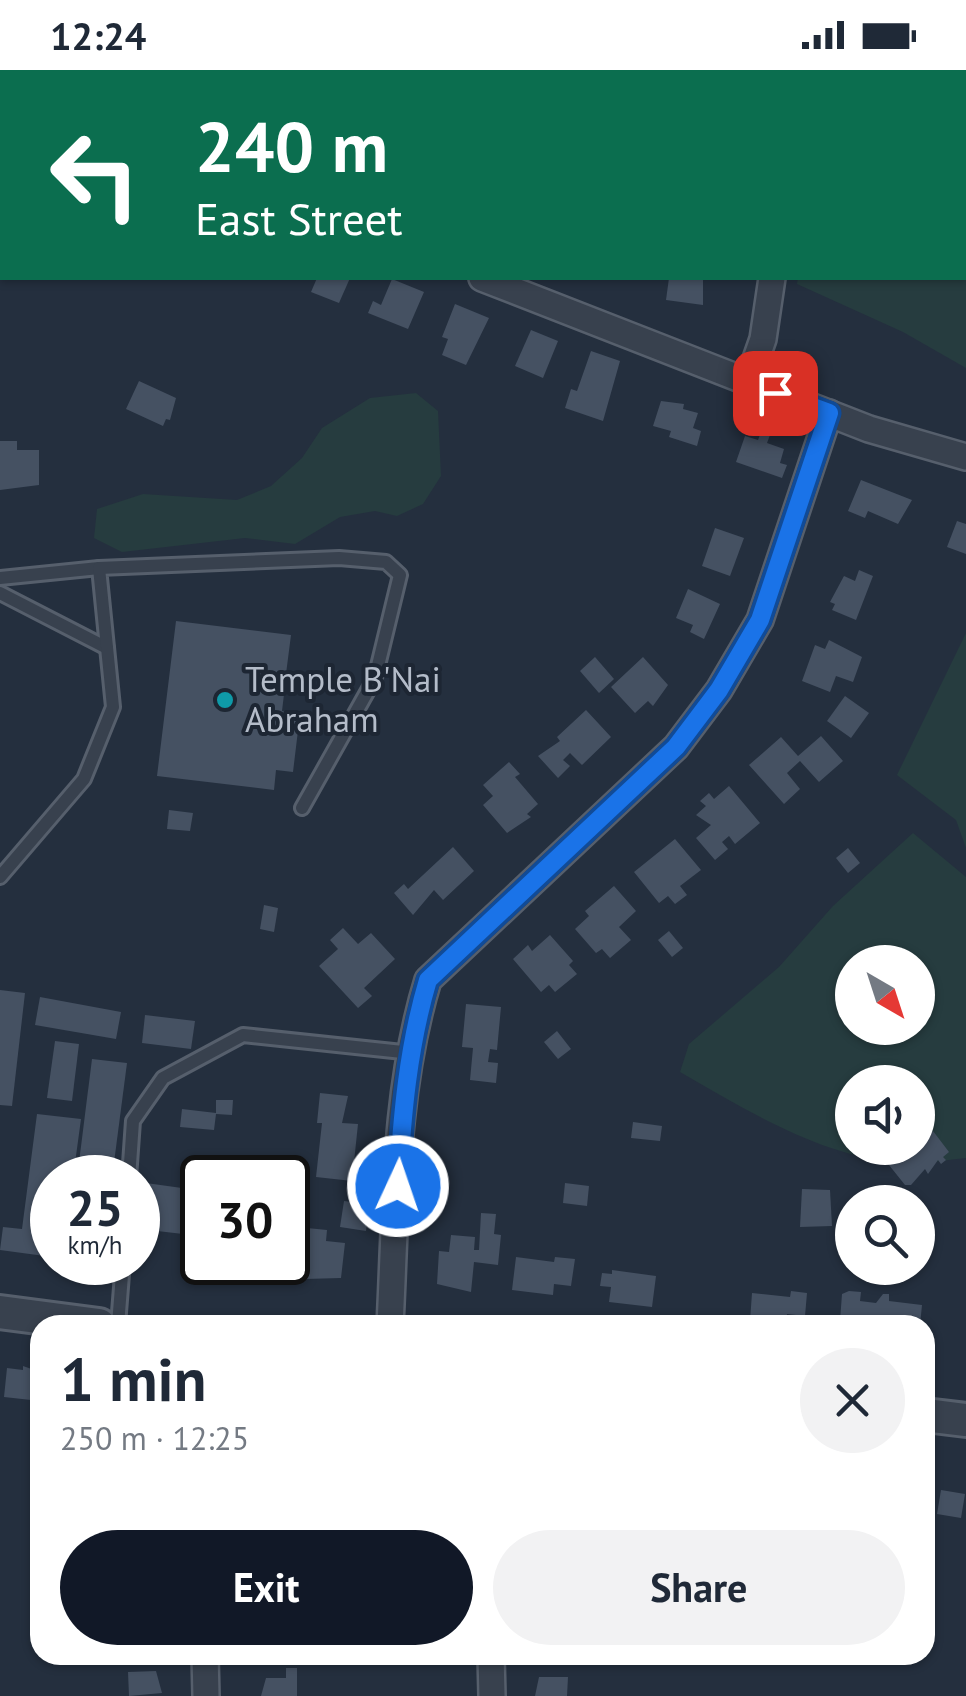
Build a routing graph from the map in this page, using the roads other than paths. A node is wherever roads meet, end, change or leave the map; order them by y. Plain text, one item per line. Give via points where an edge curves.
1 (487, 280) edge
2 (772, 280) edge
3 (748, 382) junction
4 (829, 413) junction
5 (966, 457) edge
6 (99, 568) junction
7 (0, 578) edge
8 (0, 593) edge
9 (107, 648) junction
10 (302, 808) dead end
11 (0, 877) edge
12 (412, 1053) junction
13 (131, 1155) edge
14 (121, 1285) edge
15 (0, 1312) edge
16 (119, 1315) edge
17 (391, 1315) edge
18 (30, 1316) edge
19 (935, 1416) edge
20 (966, 1420) edge
21 (206, 1665) edge
22 (491, 1665) edge
23 (206, 1696) edge
24 (492, 1696) edge

1 - 3 street
2 - 3 street
3 - 4 street
4 - 5 street
4 - 12 street via 760,620 719,690 676,747 428,980
6 - 7 lane
6 - 9 lane
6 - 10 lane via 339,558 386,562 400,575 375,678
8 - 9 lane
9 - 11 lane via 113,707 84,779
12 - 13 lane via 243,1035 163,1078 133,1121
12 - 17 street
14 - 16 lane
15 - 18 street
19 - 20 street
21 - 23 street
22 - 24 street

